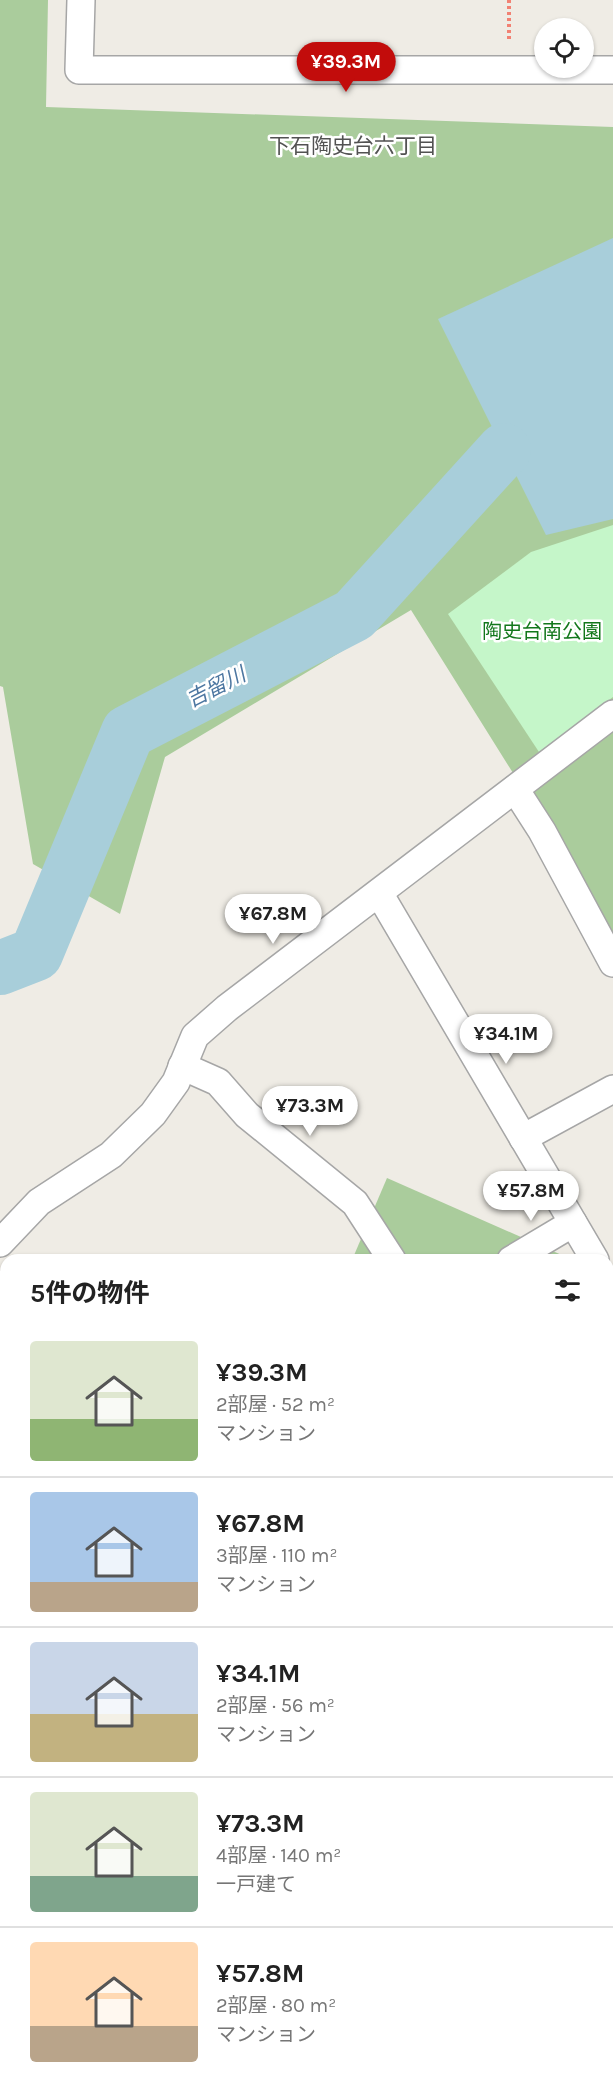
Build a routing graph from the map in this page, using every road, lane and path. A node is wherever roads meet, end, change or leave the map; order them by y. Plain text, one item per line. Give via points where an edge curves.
1 (81, 0) edge
2 (509, 0) edge
3 (509, 70) junction
4 (613, 70) edge
5 (613, 714) edge
6 (515, 789) junction
7 (379, 893) junction
8 (613, 963) edge
9 (183, 1066) junction
10 (613, 1089) edge
11 (523, 1138) junction
12 (573, 1223) junction
13 (0, 1243) edge
14 (388, 1254) edge
15 (522, 1254) edge
16 (591, 1254) edge

1 - 3 street via 79,70
2 - 3 path
3 - 4 street
5 - 6 street
6 - 7 street
6 - 8 street
7 - 9 street via 195,1036
7 - 11 street
9 - 13 street via 153,1114 128,1139 111,1155 39,1202
9 - 14 street via 218,1082 247,1114 355,1203
10 - 11 street
11 - 12 street
12 - 15 street
12 - 16 street

